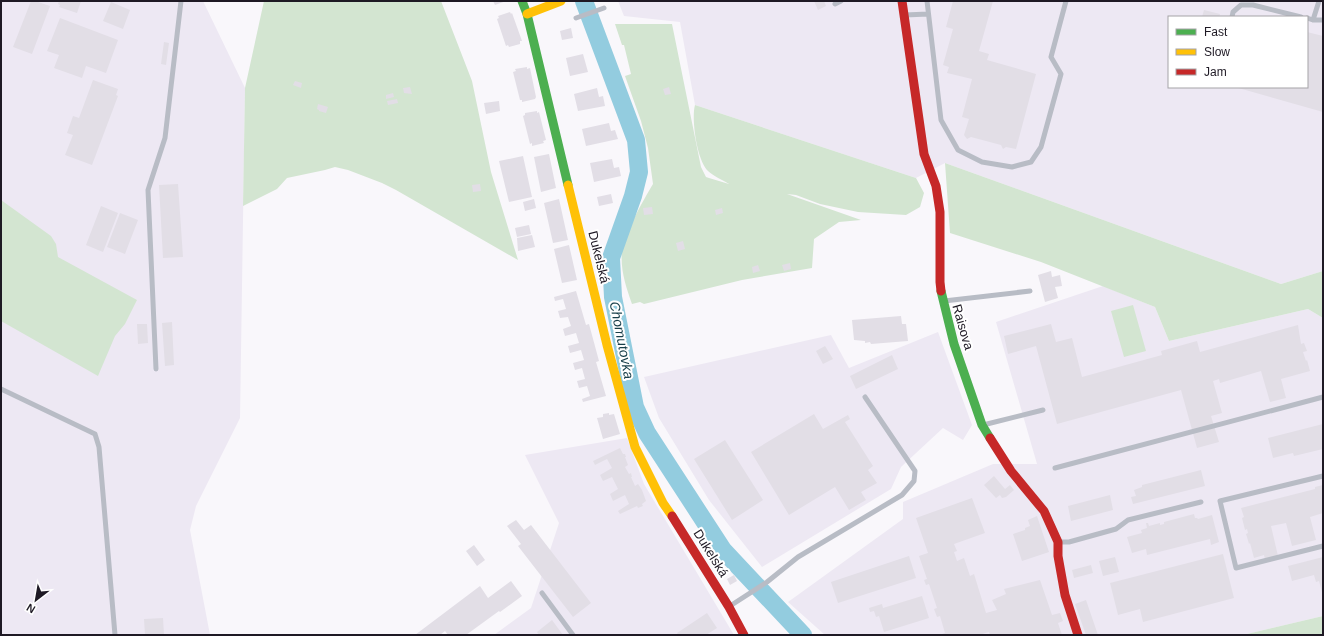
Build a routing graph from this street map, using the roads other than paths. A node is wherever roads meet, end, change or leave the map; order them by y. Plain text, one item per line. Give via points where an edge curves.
1 (181, 1) edge
2 (522, 1) edge
3 (561, 1) edge
4 (841, 1) edge
5 (902, 1) edge
6 (927, 1) edge
7 (1066, 1) edge
8 (1319, 1) edge
9 (1242, 3) edge
10 (835, 4) dead end
11 (604, 8) dead end
12 (527, 14) junction
13 (928, 14) junction
14 (904, 15) junction
15 (1232, 16) edge
16 (1297, 16) edge
17 (576, 18) dead end
18 (1308, 18) edge
19 (1313, 20) junction
20 (1323, 20) edge
21 (1030, 292) dead end
22 (943, 302) junction
23 (156, 368) dead end
24 (1, 390) edge
25 (864, 397) dead end
26 (1323, 397) edge
27 (1043, 410) dead end
28 (982, 425) junction
29 (1055, 468) dead end
30 (1323, 476) edge
31 (1201, 502) dead end
32 (1058, 542) junction
33 (1323, 546) edge
34 (542, 593) dead end
35 (729, 607) junction
36 (115, 635) edge
37 (573, 635) edge
38 (744, 635) edge
39 (1078, 635) edge

1 - 23 lane via 165,138 148,190
2 - 12 street, Dukelská
3 - 12 street
4 - 10 lane
5 - 14 street, Raisova
6 - 13 lane
7 - 13 lane via 1051,57 1061,74 1041,147 1031,162 1012,167 982,162 958,150 941,120
8 - 19 lane
9 - 15 lane
9 - 16 lane
11 - 17 lane
12 - 35 street, Dukelská via 607,345 635,447 663,503
13 - 14 lane
14 - 22 street, Raisova via 924,154 936,186 940,212 940,282
18 - 19 lane
19 - 20 lane
21 - 22 lane
22 - 28 street, Raisova via 954,344
24 - 36 lane via 95,434 99,447
25 - 35 lane via 915,471 914,481 902,495 798,557 767,582
26 - 29 lane
27 - 28 lane
28 - 32 street, Raisova via 1011,471 1044,511
30 - 33 lane via 1220,501 1236,568
31 - 32 lane via 1128,520 1116,529 1069,542
32 - 39 street, Raisova via 1065,595
34 - 37 lane
35 - 38 street, Dukelská

